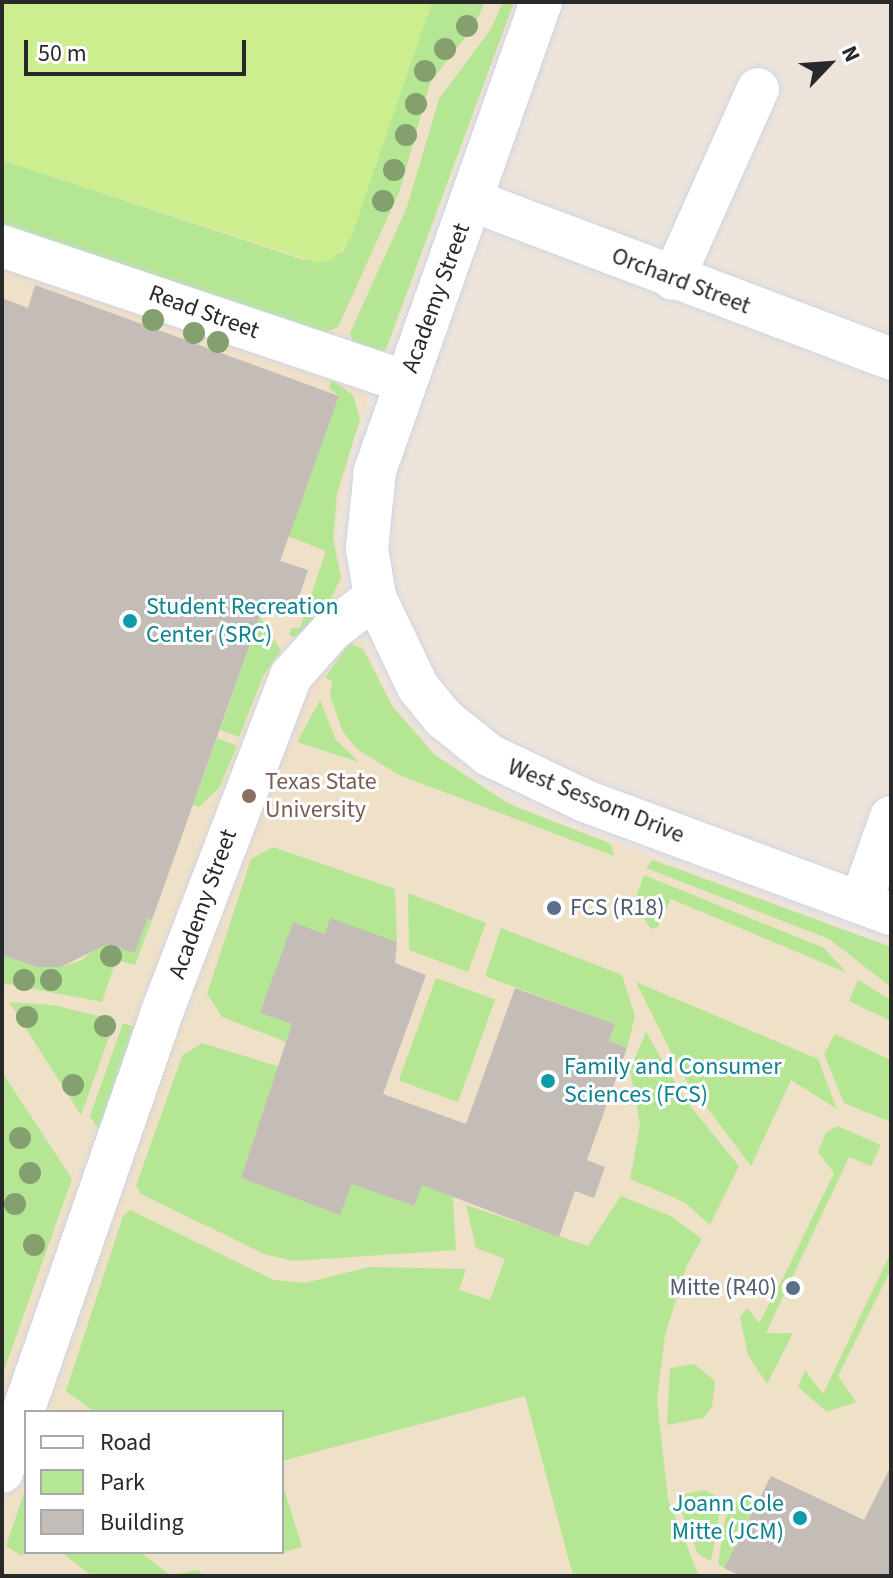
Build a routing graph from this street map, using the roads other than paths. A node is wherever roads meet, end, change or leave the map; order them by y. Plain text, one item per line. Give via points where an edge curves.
1 (541, 2) edge
2 (758, 89) dead end
3 (471, 200) junction
4 (2, 246) edge
5 (673, 279) junction
6 (891, 359) edge
7 (405, 382) junction
8 (375, 597) junction
9 (891, 817) edge
10 (876, 908) edge
11 (2, 1472) edge

1 - 3 street, Academy Street
2 - 5 street
3 - 5 street, Orchard Street
3 - 7 street, Academy Street
4 - 7 street, Read Street
5 - 6 street, Orchard Street
7 - 8 street, Academy Street via 370,493 367,548
8 - 10 street, West Sessom Drive via 418,687 443,718 489,755 585,801
8 - 11 street, Academy Street via 331,631 291,676 162,1012
9 - 10 street

